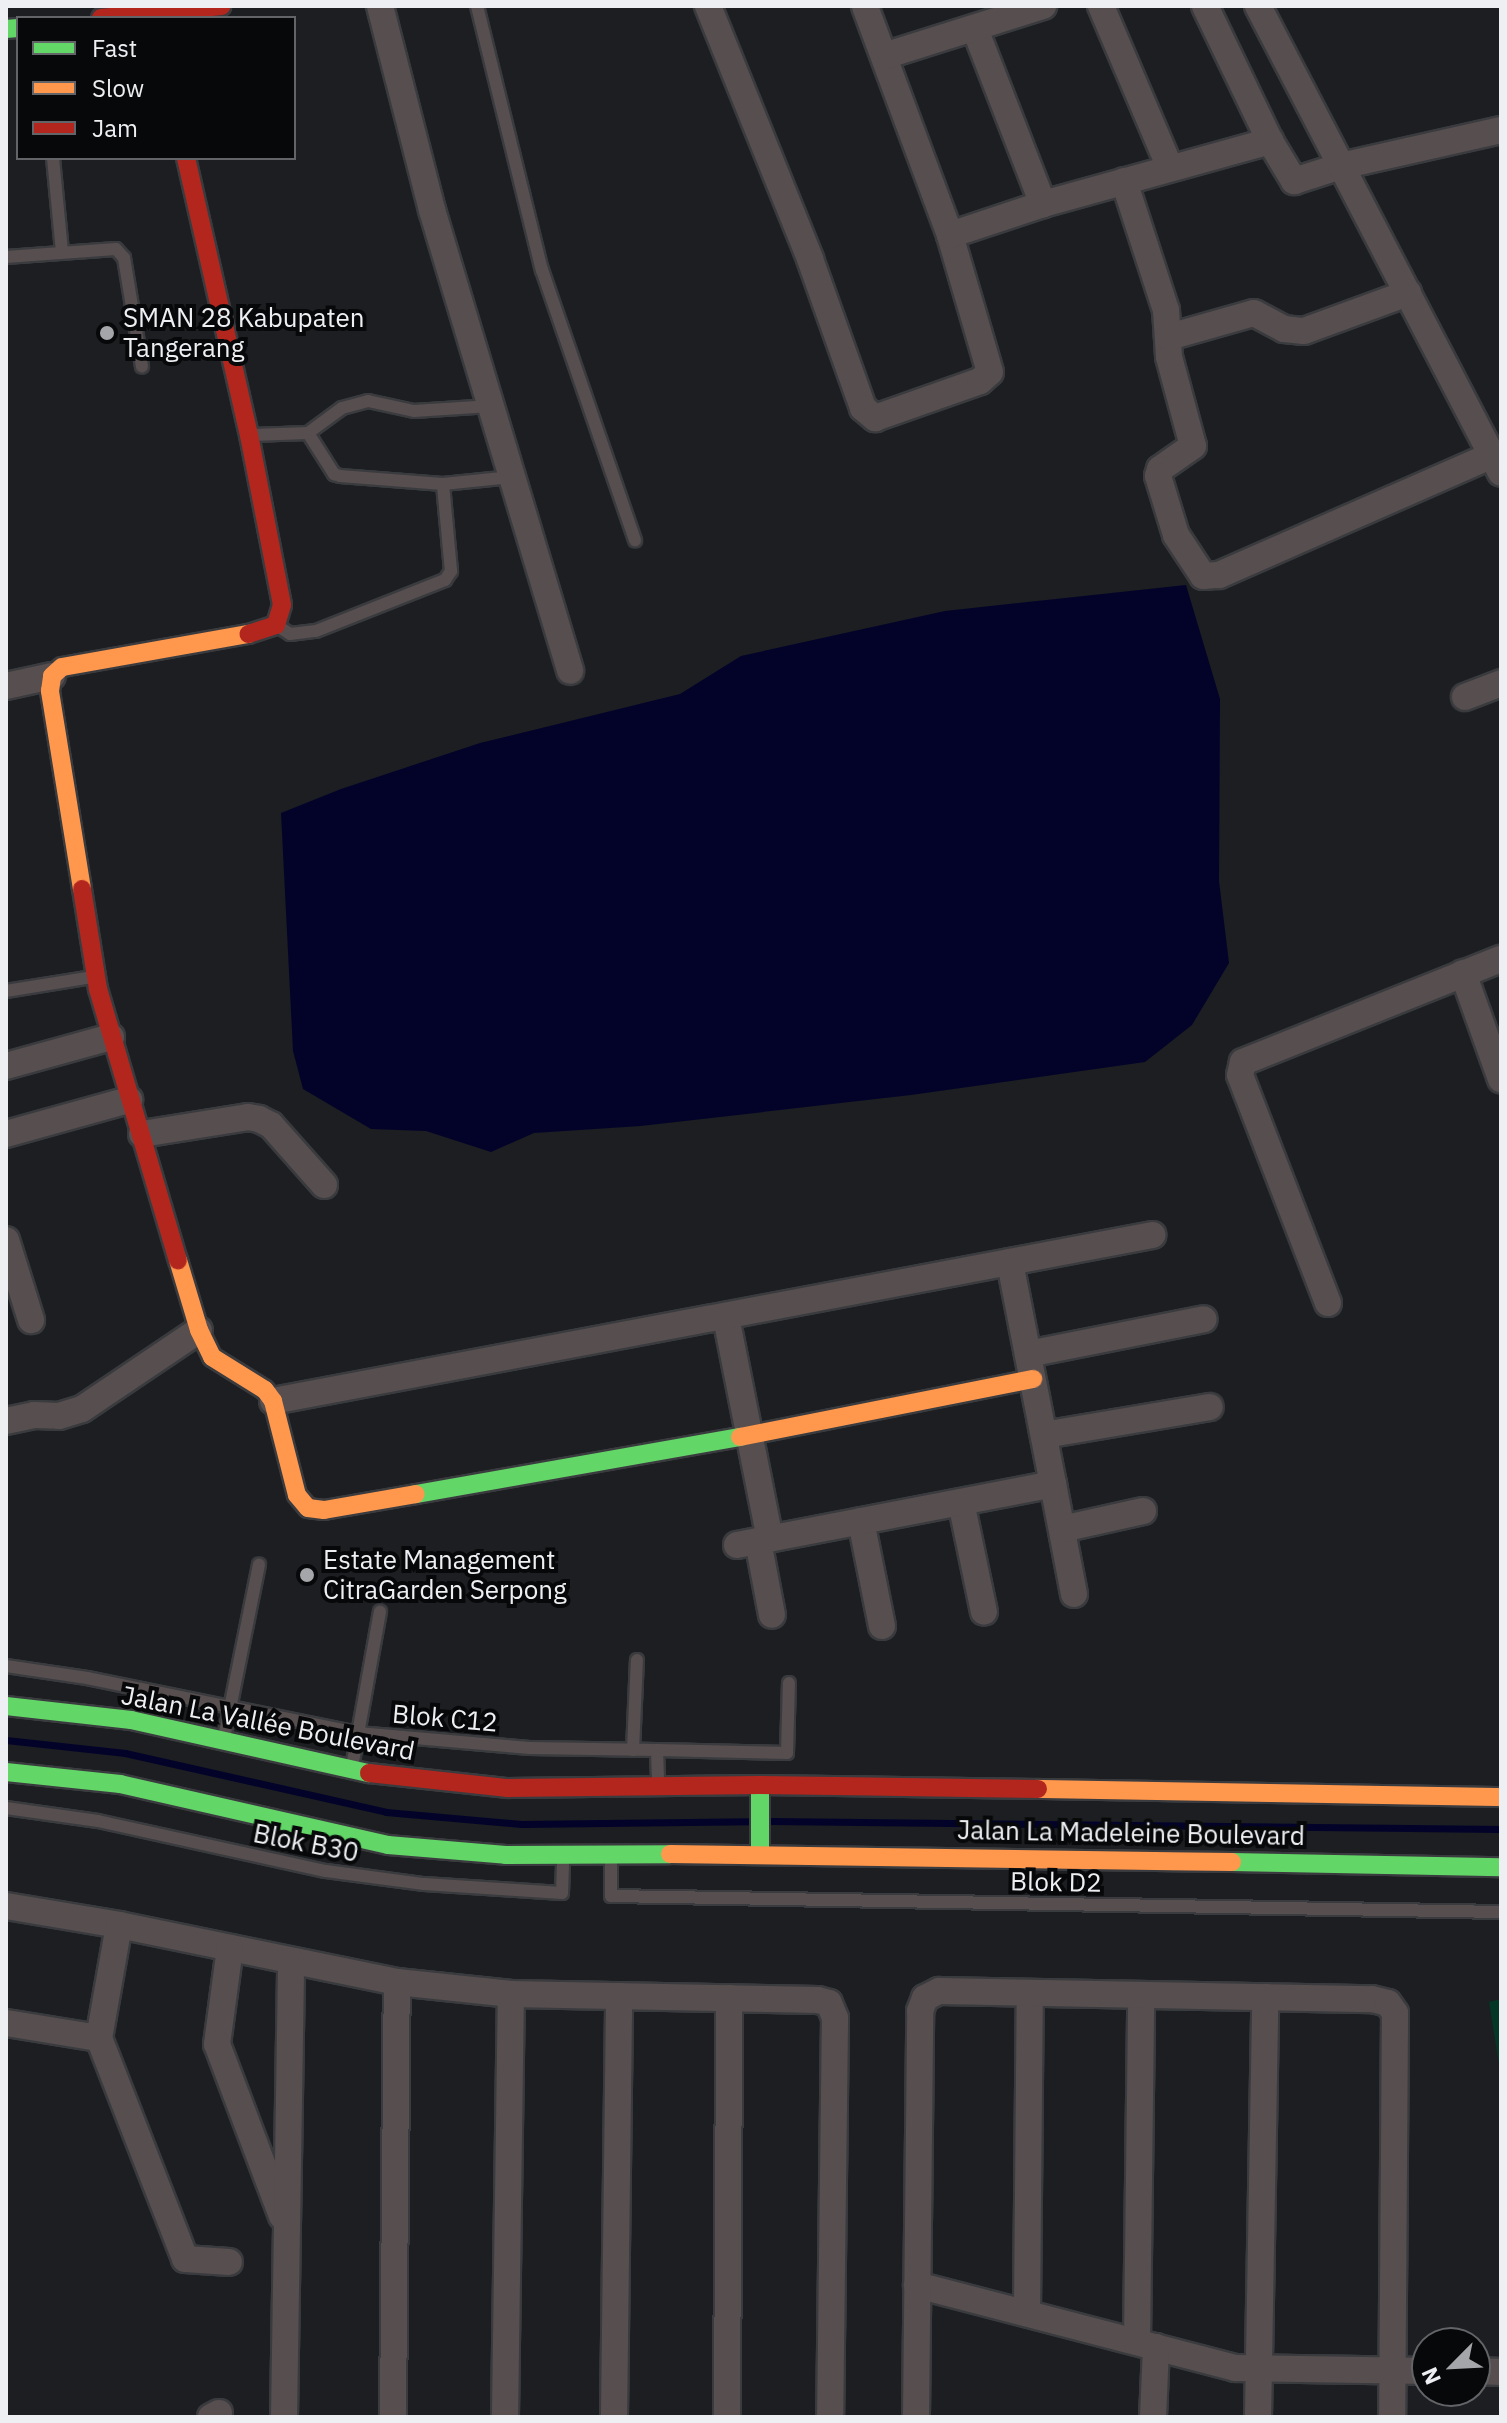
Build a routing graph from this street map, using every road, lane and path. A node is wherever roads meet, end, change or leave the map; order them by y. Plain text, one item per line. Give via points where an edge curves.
1 (221, 6) edge
2 (380, 6) edge
3 (477, 6) edge
4 (708, 6) edge
5 (865, 6) edge
6 (1043, 6) edge
7 (1101, 6) edge
8 (1205, 6) edge
9 (1258, 6) edge
10 (154, 16) edge
11 (975, 29) junction
12 (884, 56) junction
13 (1501, 130) edge
14 (1270, 141) junction
15 (53, 160) edge
16 (186, 160) edge
17 (1341, 166) junction
18 (1170, 168) junction
19 (1124, 181) junction
20 (1043, 204) junction
21 (950, 235) junction
22 (62, 251) junction
23 (6, 257) edge
24 (1408, 293) junction
25 (1169, 337) junction
26 (142, 367) dead end
27 (491, 406) junction
28 (308, 433) junction
29 (249, 435) junction
30 (1497, 464) edge
31 (512, 477) junction
32 (443, 484) junction
33 (635, 540) dead end
34 (276, 625) junction
35 (570, 671) dead end
36 (52, 676) junction
37 (1501, 683) edge
38 (6, 686) edge
39 (1465, 697) dead end
40 (1501, 959) edge
41 (1463, 973) junction
42 (95, 976) junction
43 (6, 991) edge
44 (111, 1037) junction
45 (6, 1066) edge
46 (1501, 1079) edge
47 (129, 1100) junction
48 (6, 1134) edge
49 (142, 1134) junction
50 (324, 1185) dead end
51 (1152, 1235) dead end
52 (6, 1240) edge
53 (1010, 1262) junction
54 (1328, 1303) dead end
55 (726, 1317) junction
56 (1204, 1319) dead end
57 (31, 1320) dead end
58 (199, 1330) junction
59 (1030, 1367) junction
60 (273, 1401) junction
61 (1210, 1407) dead end
62 (6, 1421) edge
63 (749, 1435) junction
64 (1044, 1435) junction
65 (1053, 1484) junction
66 (961, 1502) junction
67 (1143, 1511) dead end
68 (861, 1521) junction
69 (1062, 1529) junction
70 (755, 1541) junction
71 (259, 1565) dead end
72 (1074, 1594) dead end
73 (380, 1612) dead end
74 (984, 1612) dead end
75 (772, 1615) dead end
76 (882, 1626) dead end
77 (637, 1660) dead end
78 (6, 1666) edge
79 (789, 1683) dead end
80 (6, 1706) edge
81 (230, 1707) junction
82 (358, 1733) junction
83 (224, 1741) junction
84 (633, 1750) junction
85 (657, 1750) junction
86 (351, 1769) junction
87 (6, 1772) edge
88 (760, 1785) junction
89 (658, 1787) junction
90 (1501, 1797) edge
91 (6, 1808) edge
92 (760, 1853) junction
93 (563, 1854) junction
94 (611, 1854) junction
95 (1501, 1867) edge
96 (6, 1906) edge
97 (1501, 1912) edge
98 (119, 1925) junction
99 (230, 1948) junction
100 (291, 1961) junction
101 (397, 1982) junction
102 (1030, 1993) junction
103 (511, 1994) junction
104 (1141, 1995) junction
105 (619, 1996) junction
106 (1265, 1997) junction
107 (729, 1998) junction
108 (6, 2023) edge
109 (99, 2038) junction
110 (287, 2230) junction
111 (229, 2262) dead end
112 (917, 2285) junction
113 (1027, 2313) junction
114 (1146, 2345) junction
115 (1259, 2368) junction
116 (1392, 2370) junction
117 (1411, 2371) edge
118 (284, 2417) edge
119 (393, 2417) edge
120 (505, 2417) edge
121 (614, 2417) edge
122 (727, 2417) edge
123 (830, 2417) edge
124 (916, 2417) edge
125 (1153, 2417) edge
126 (1258, 2417) edge
127 (1392, 2417) edge

1 - 10 street
2 - 27 street via 411,135
3 - 33 lane via 542,270
4 - 21 street via 868,415 875,418 980,381 990,372
5 - 12 street
6 - 11 street
7 - 18 street
8 - 14 street
9 - 17 street
11 - 12 street
11 - 20 street
12 - 21 street
13 - 17 street
14 - 17 street via 1294,181
14 - 18 street
15 - 22 lane
16 - 29 street
17 - 24 street
18 - 19 street
19 - 20 street
19 - 25 street via 1166,310
20 - 21 street
22 - 23 lane
22 - 26 lane via 104,247 116,249 124,258
24 - 25 street via 1304,331 1284,329 1254,313
24 - 30 street
25 - 30 street via 1169,357 1193,446 1160,469 1158,476 1176,535 1203,576 1219,575
27 - 28 lane via 422,411 356,402
27 - 31 street
28 - 29 lane
28 - 32 lane via 334,474
29 - 34 street via 282,605
31 - 32 lane
31 - 35 street
32 - 34 lane via 451,571 445,580 316,631 290,634
34 - 36 street via 62,667
36 - 38 street
36 - 42 street via 50,691
37 - 39 street
40 - 41 street
41 - 46 street
41 - 54 street via 1243,1062 1240,1075
42 - 43 lane
42 - 44 street
44 - 45 street
44 - 47 street
47 - 48 street
47 - 49 street
49 - 50 street via 259,1119 271,1125
49 - 58 street
51 - 53 street
52 - 57 street
53 - 55 street
53 - 59 street
55 - 60 street
55 - 63 street
56 - 59 street
58 - 60 street via 212,1357 265,1390
58 - 62 street via 82,1409
59 - 63 street
59 - 64 street
60 - 63 street via 297,1495 308,1508 324,1510
61 - 64 street
63 - 70 street
64 - 65 street
65 - 66 street
65 - 69 street
66 - 68 street
66 - 74 street
67 - 69 street
68 - 70 street
68 - 76 street
69 - 72 street
70 - 75 street
71 - 81 lane
73 - 82 lane
77 - 84 lane
78 - 81 lane, Blok C12
79 - 85 lane, Blok C12 via 787,1753
80 - 83 street, Jalan La Vallée Boulevard via 131,1720
81 - 82 lane, Blok C12
81 - 83 lane
82 - 84 lane, Blok C12 via 529,1748
82 - 86 lane
83 - 86 street, Jalan La Vallée Boulevard
84 - 85 lane, Blok C12
85 - 89 lane
86 - 89 street, Jalan La Vallée Boulevard via 508,1788
87 - 93 street via 120,1784 388,1845
88 - 89 street, Jalan La Vallée Boulevard
88 - 90 street, Jalan La Madeleine Boulevard
88 - 92 street
91 - 93 lane, Blok B30 via 98,1821 326,1871 424,1884 562,1893
92 - 94 street
92 - 95 street, Jalan La Madeleine Boulevard
93 - 94 street
94 - 97 lane, Blok D2 via 611,1896
96 - 98 street
98 - 99 street
98 - 109 street
99 - 100 street
99 - 110 street via 217,2044
100 - 101 street
100 - 110 street
101 - 103 street
101 - 119 street
102 - 104 street
102 - 112 street via 939,1991 925,1998 920,2011
102 - 113 street
103 - 105 street
103 - 120 street
104 - 106 street
104 - 114 street
105 - 107 street
105 - 121 street
106 - 115 street
106 - 116 street via 1372,1999 1388,2003 1395,2013
107 - 122 street
107 - 123 street via 818,2000 829,2003 835,2018
108 - 109 street
109 - 111 street via 185,2259
110 - 118 street
112 - 113 street
112 - 124 street
113 - 114 street
114 - 115 street via 1235,2368
114 - 125 street
115 - 116 street
115 - 126 street
116 - 117 street
116 - 127 street

